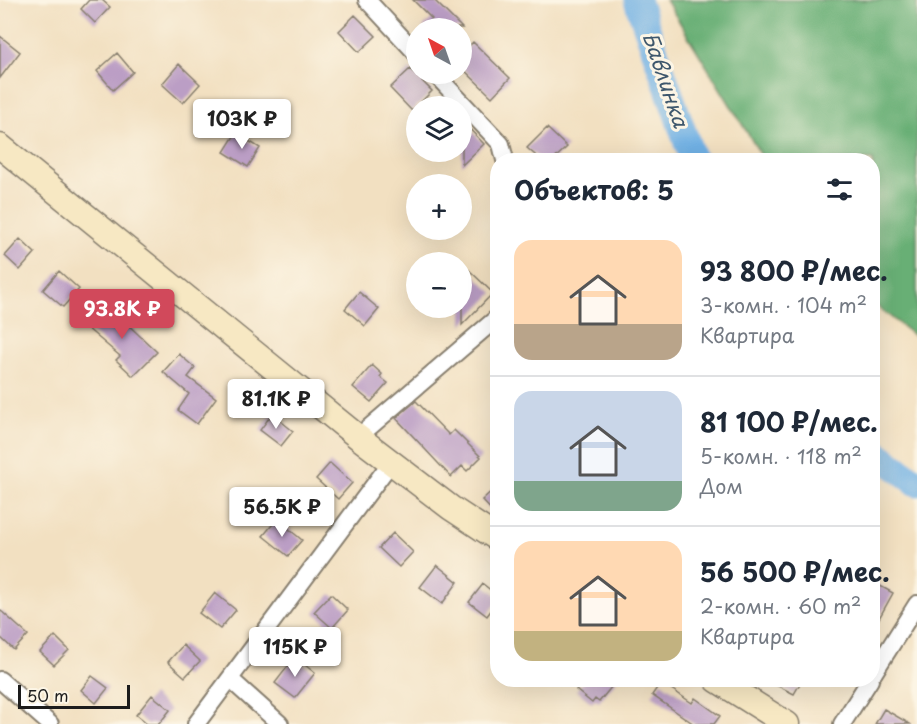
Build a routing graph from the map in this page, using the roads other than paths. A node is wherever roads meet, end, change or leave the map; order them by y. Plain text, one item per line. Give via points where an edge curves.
1 (367, 0) edge
2 (406, 42) edge
3 (444, 84) edge
4 (0, 146) edge
5 (503, 153) edge
6 (490, 324) edge
7 (358, 437) junction
8 (392, 462) junction
9 (490, 534) edge
10 (917, 604) edge
11 (880, 663) edge
12 (230, 678) junction
13 (0, 680) edge
14 (728, 687) edge
15 (866, 687) edge
16 (50, 724) edge
17 (196, 724) edge
18 (280, 724) edge
19 (786, 724) edge
20 (842, 724) edge

1 - 2 street
3 - 5 street via 501,144
4 - 7 street
6 - 7 street
7 - 8 street
8 - 9 street
8 - 12 street
10 - 11 street
12 - 17 street
12 - 18 street
13 - 16 street
14 - 19 street
15 - 20 street

